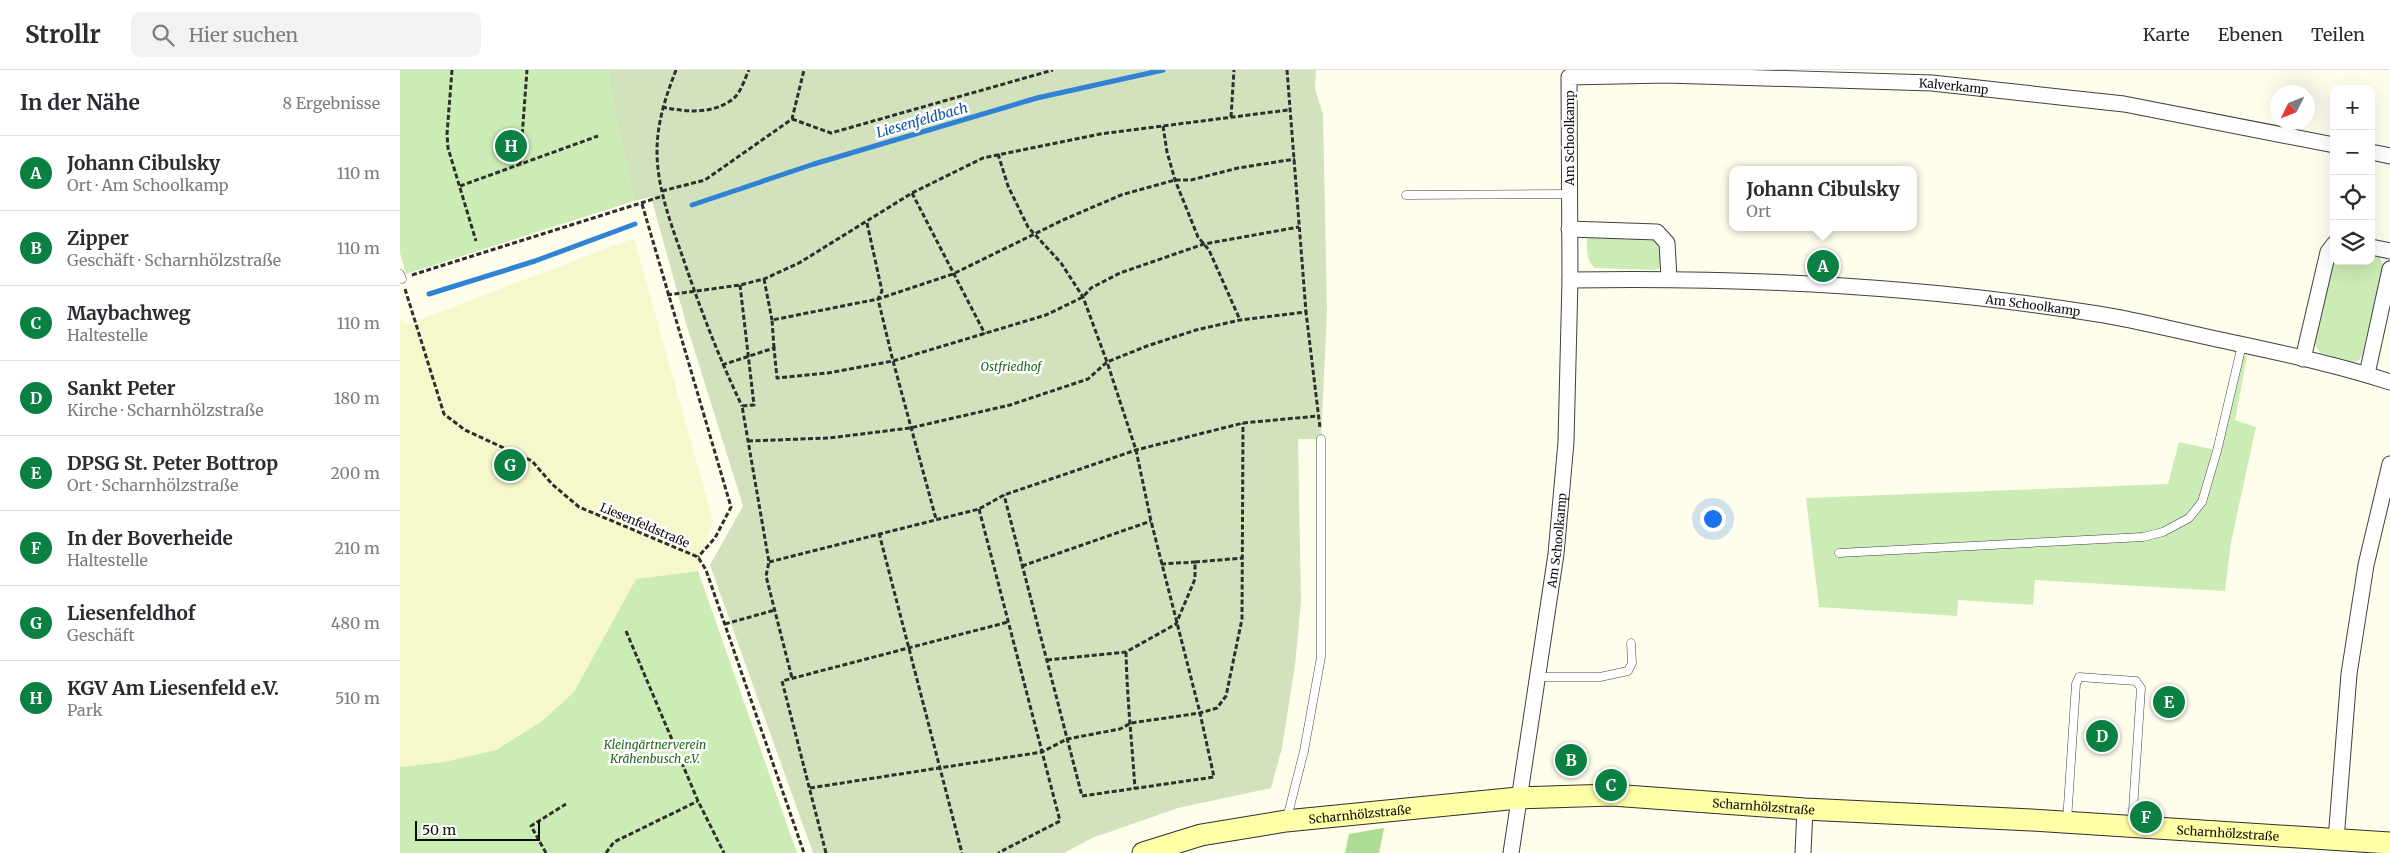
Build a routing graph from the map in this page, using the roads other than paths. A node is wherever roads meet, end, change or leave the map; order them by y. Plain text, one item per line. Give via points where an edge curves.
1 (1566, 74) edge
2 (2330, 144) edge
3 (2375, 153) edge
4 (2390, 156) edge
5 (1569, 194) junction
6 (1406, 195) dead end
7 (1569, 229) junction
8 (2375, 248) edge
9 (2330, 249) edge
10 (2390, 251) edge
11 (2390, 269) edge
12 (1669, 278) junction
13 (1570, 280) junction
14 (2242, 345) junction
15 (2303, 359) junction
16 (2367, 374) junction
17 (2390, 382) edge
18 (1321, 439) road end
19 (2390, 464) edge
20 (1839, 553) dead end
21 (1631, 643) dead end
22 (1538, 677) junction
23 (1518, 798) junction
24 (1805, 809) junction
25 (1286, 821) junction
26 (2067, 822) junction
27 (2132, 827) junction
28 (2336, 840) junction
29 (2390, 843) edge
30 (1143, 853) edge
31 (1511, 853) edge
32 (1803, 853) edge

1 - 2 street, Kalverkamp via 1932,83 2124,104
1 - 5 street, Am Schoolkamp
3 - 4 street
5 - 6 lane
5 - 7 street, Am Schoolkamp
7 - 12 street via 1657,232 1667,244
7 - 13 street, Am Schoolkamp
8 - 10 street
9 - 15 street
11 - 16 street
12 - 13 street, Am Schoolkamp
12 - 14 street, Am Schoolkamp via 1920,290 2099,314
13 - 22 street, Am Schoolkamp via 1566,442 1556,554
14 - 15 street, Am Schoolkamp
14 - 20 lane via 2202,502 2189,518 2163,532 2143,537
15 - 16 street, Am Schoolkamp
16 - 17 street, Am Schoolkamp
18 - 25 lane via 1321,657 1304,751
19 - 28 street via 2366,565 2350,674
21 - 22 lane via 1632,663 1628,671 1600,677
22 - 23 street, Am Schoolkamp
23 - 24 main road, Scharnhölzstraße via 1612,795
23 - 25 main road, Scharnhölzstraße
23 - 31 street, Am Schoolkamp
24 - 26 main road, Scharnhölzstraße
24 - 32 street
25 - 30 main road, Scharnhölzstraße via 1201,835
26 - 27 main road, Scharnhölzstraße
26 - 27 lane via 2076,684 2079,677 2098,678 2136,681 2141,688
27 - 28 main road, Scharnhölzstraße
28 - 29 main road, Scharnhölzstraße

